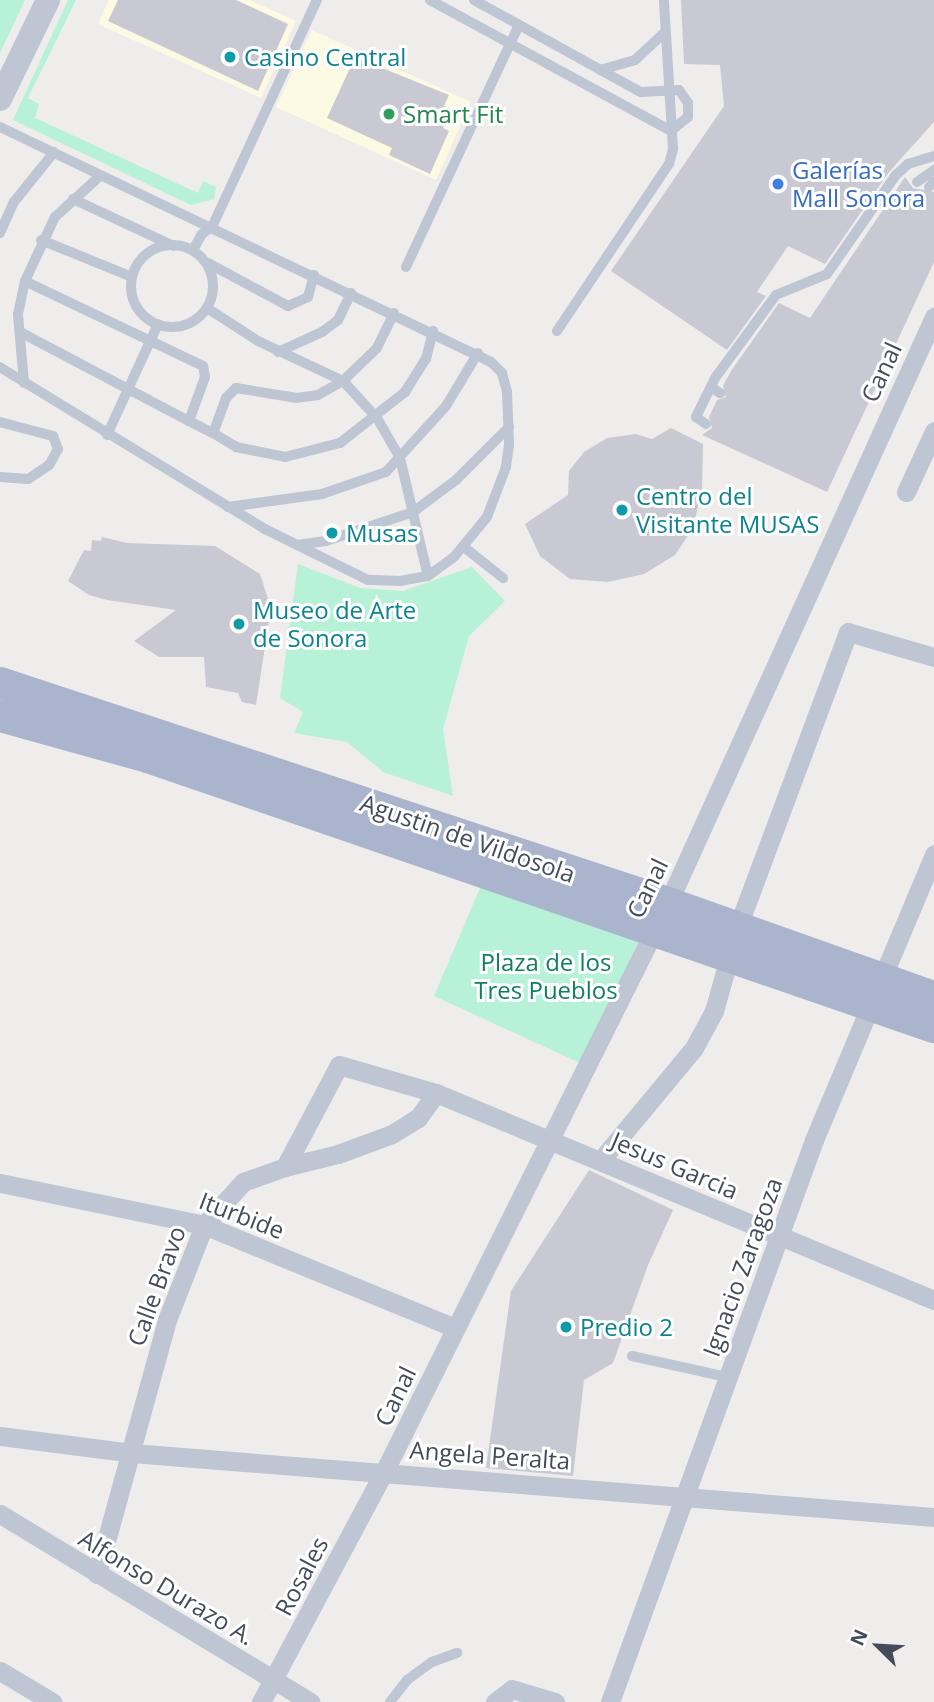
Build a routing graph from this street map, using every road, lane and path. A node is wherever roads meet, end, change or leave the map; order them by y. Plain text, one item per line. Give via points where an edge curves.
1 (48, 0) edge
2 (317, 0) edge
3 (430, 0) edge
4 (474, 0) edge
5 (664, 0) edge
6 (519, 25) junction
7 (666, 32) junction
8 (508, 42) junction
9 (600, 70) junction
10 (668, 87) junction
11 (0, 99) edge
12 (0, 127) edge
13 (671, 131) junction
14 (54, 152) junction
15 (934, 156) edge
16 (934, 170) edge
17 (101, 175) junction
18 (917, 182) dead end
19 (73, 199) junction
20 (212, 227) junction
21 (0, 233) edge
22 (41, 240) junction
23 (174, 246) junction
24 (193, 250) junction
25 (208, 263) junction
26 (406, 267) dead end
27 (314, 275) junction
28 (132, 276) junction
29 (25, 281) junction
30 (351, 293) junction
31 (207, 308) junction
32 (394, 313) junction
33 (934, 317) edge
34 (158, 324) junction
35 (433, 331) junction
36 (556, 331) dead end
37 (20, 332) junction
38 (150, 345) junction
39 (278, 352) junction
40 (478, 353) junction
41 (2, 370) edge
42 (343, 381) junction
43 (24, 383) junction
44 (710, 387) junction
45 (128, 391) junction
46 (720, 393) dead end
47 (377, 418) junction
48 (189, 421) junction
49 (0, 422) edge
50 (706, 424) dead end
51 (509, 427) junction
52 (934, 431) edge
53 (213, 433) junction
54 (107, 435) junction
55 (400, 458) junction
56 (0, 477) edge
57 (906, 492) dead end
58 (228, 507) junction
59 (413, 512) junction
60 (297, 545) junction
61 (464, 547) junction
62 (428, 576) junction
63 (503, 578) dead end
64 (934, 657) edge
65 (0, 683) edge
66 (0, 716) edge
67 (934, 854) edge
68 (662, 916) junction
69 (734, 942) junction
70 (876, 992) junction
71 (934, 997) edge
72 (934, 1027) edge
73 (436, 1093) junction
74 (551, 1139) junction
75 (601, 1160) junction
76 (285, 1167) junction
77 (0, 1183) edge
78 (204, 1225) junction
79 (780, 1235) junction
80 (934, 1300) edge
81 (455, 1328) junction
82 (632, 1356) dead end
83 (727, 1377) junction
84 (0, 1436) edge
85 (132, 1453) junction
86 (384, 1472) junction
87 (683, 1495) junction
88 (0, 1514) edge
89 (934, 1517) edge
90 (97, 1574) junction
91 (457, 1653) dead end
92 (0, 1671) edge
93 (274, 1681) junction
94 (500, 1696) edge
95 (52, 1702) edge
96 (261, 1702) edge
97 (310, 1702) edge
98 (390, 1702) edge
99 (555, 1702) edge
100 (610, 1702) edge

1 - 11 street
2 - 20 lane
3 - 8 lane
4 - 6 lane
5 - 7 lane
6 - 8 lane
6 - 9 lane
7 - 9 lane via 635,60
7 - 10 lane
8 - 13 lane
8 - 26 lane
9 - 10 lane via 641,92
10 - 13 lane
10 - 13 lane via 684,93 689,110 684,124
12 - 14 lane
13 - 36 lane via 669,164
14 - 17 lane
14 - 21 lane via 14,202
15 - 44 lane via 908,164 895,176 827,274 776,295
16 - 18 lane
17 - 19 lane
17 - 20 lane
19 - 22 lane
19 - 23 lane
20 - 24 lane
20 - 27 lane
22 - 28 lane
22 - 29 lane
23 - 24 lane
23 - 28 lane via 145,256
24 - 25 lane
25 - 27 lane via 288,306 308,297
25 - 31 lane via 213,281
27 - 30 lane
28 - 34 lane via 136,308
29 - 37 lane via 19,299
29 - 38 lane
30 - 32 lane
30 - 39 lane via 338,320
31 - 34 lane via 188,325
31 - 39 lane
32 - 35 lane
32 - 42 lane via 377,348
33 - 68 street, Canal
34 - 38 lane
35 - 40 lane
35 - 47 lane via 416,378
37 - 43 lane
37 - 45 lane
38 - 45 lane
38 - 48 lane via 206,371
39 - 42 lane
40 - 51 lane via 502,373
40 - 55 lane via 446,406
41 - 43 lane
42 - 47 lane
42 - 53 lane via 318,395 297,398 236,388 226,398
43 - 54 lane
44 - 46 lane
44 - 50 lane via 696,416
45 - 48 lane
45 - 54 lane
47 - 53 lane via 340,443 285,457 236,447
47 - 55 lane
48 - 53 lane
49 - 56 lane via 52,436 58,449 49,465 28,479
51 - 59 lane via 456,480
51 - 61 lane via 499,491 475,537
52 - 57 street
54 - 58 lane
55 - 58 lane via 386,472 322,494
55 - 59 lane
58 - 60 lane
59 - 60 lane via 326,541
59 - 62 lane
60 - 62 lane via 368,580
61 - 62 lane
61 - 63 lane
64 - 69 street via 848,632
65 - 68 main road, Agustin de Vildosola
66 - 68 main road, Agustin de Vildosola via 149,757
67 - 70 street, Ignacio Zaragoza
68 - 69 main road, Agustin de Vildosola
68 - 74 street, Canal
69 - 70 main road, Agustin de Vildosola
69 - 75 street via 714,1011 694,1048
70 - 71 main road, Agustin de Vildosola
70 - 72 main road, Agustin de Vildosola
70 - 79 street, Ignacio Zaragoza
73 - 74 street, Jesus Garcia
73 - 76 street via 418,1118 392,1134
73 - 76 street, Jesus Garcia via 339,1065
74 - 75 street, Jesus Garcia
74 - 81 street, Canal
75 - 79 street, Jesus Garcia
76 - 78 street, Calle Bravo via 243,1182
77 - 78 street, Iturbide
78 - 81 street, Iturbide
78 - 85 street, Calle Bravo via 167,1320
79 - 80 street, Jesus Garcia
79 - 83 street, Ignacio Zaragoza
81 - 86 street, Canal
82 - 83 lane
83 - 87 street, Ignacio Zaragoza
84 - 85 street, Angela Peralta
85 - 86 street, Angela Peralta
85 - 90 street, Calle Bravo
86 - 87 street, Angela Peralta
86 - 93 street, Rosales
87 - 89 street, Angela Peralta
87 - 100 street, Ignacio Zaragoza
88 - 90 street, Alfonso Durazo A.
90 - 93 street, Alfonso Durazo A.
91 - 98 lane via 432,1662
92 - 95 street
93 - 96 street, Rosales
93 - 97 street, Alfonso Durazo A.
94 - 99 street

